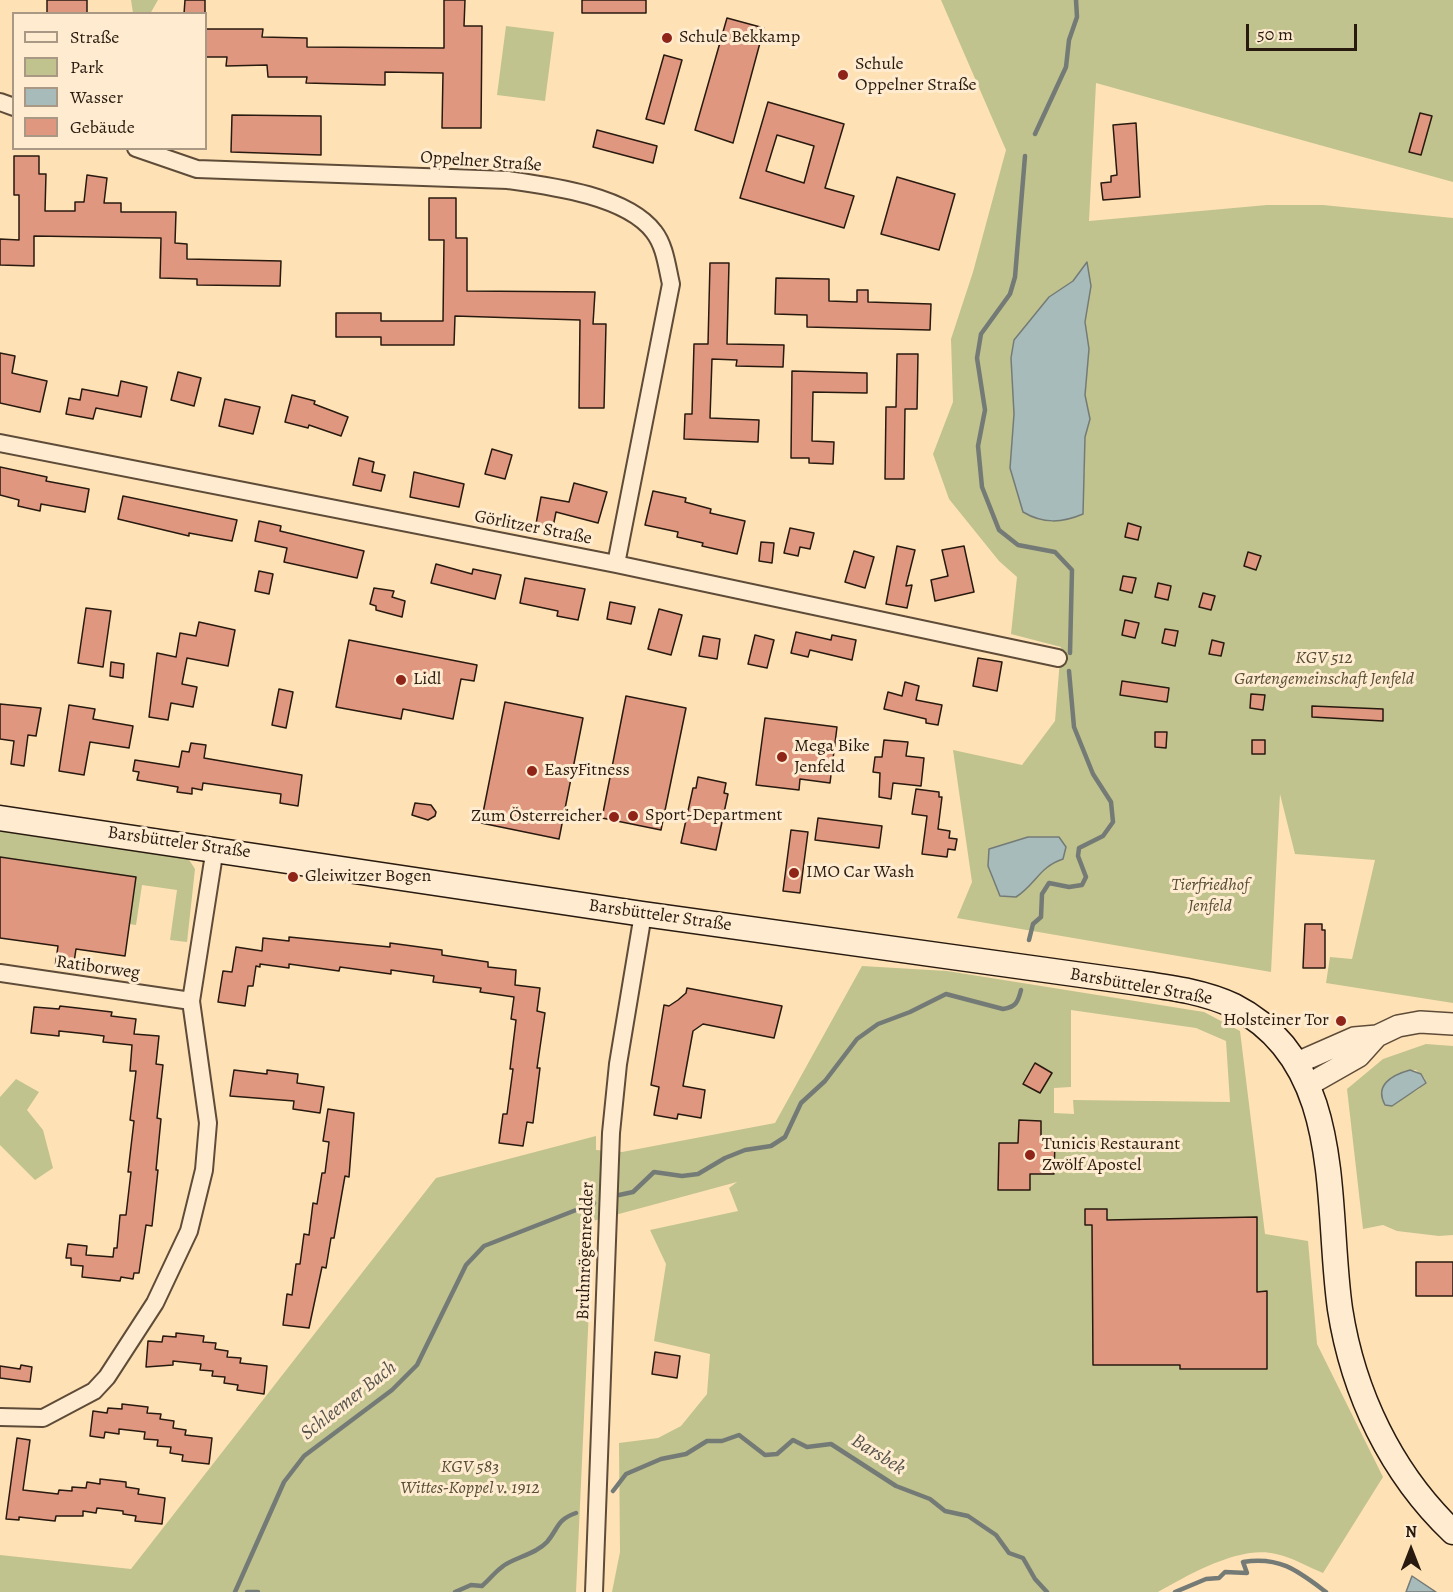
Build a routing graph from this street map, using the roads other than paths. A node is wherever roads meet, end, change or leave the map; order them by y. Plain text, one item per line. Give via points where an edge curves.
1 (142, 150) edge
2 (0, 443) edge
3 (616, 564) junction
4 (1058, 658) dead end
5 (0, 818) edge
6 (215, 848) junction
7 (643, 914) junction
8 (0, 973) edge
9 (191, 1001) junction
10 (1453, 1024) edge
11 (1377, 1036) junction
12 (1297, 1063) junction
13 (1308, 1085) junction
14 (0, 1417) edge
15 (1453, 1532) edge
16 (594, 1592) edge

1 - 3 street, Oppelner Straße via 197,169 508,180 558,187 638,214 655,233 671,284
2 - 3 street, Görlitzer Straße
3 - 4 street, Görlitzer Straße
5 - 6 main road, Barsbütteler Straße
6 - 7 main road, Barsbütteler Straße
6 - 9 street
7 - 12 main road, Barsbütteler Straße via 1187,991 1233,1006 1250,1016 1277,1038
7 - 16 street, Bruhnrögenredder via 618,1064 611,1133
8 - 9 street, Ratiborweg
9 - 14 street via 208,1123 198,1200 173,1268 143,1324 94,1391 43,1418
10 - 11 street via 1420,1022 1398,1026
11 - 12 street via 1354,1038
11 - 13 street via 1359,1056
12 - 13 main road, Barsbütteler Straße
13 - 15 main road via 1324,1148 1340,1309 1366,1409 1405,1475

